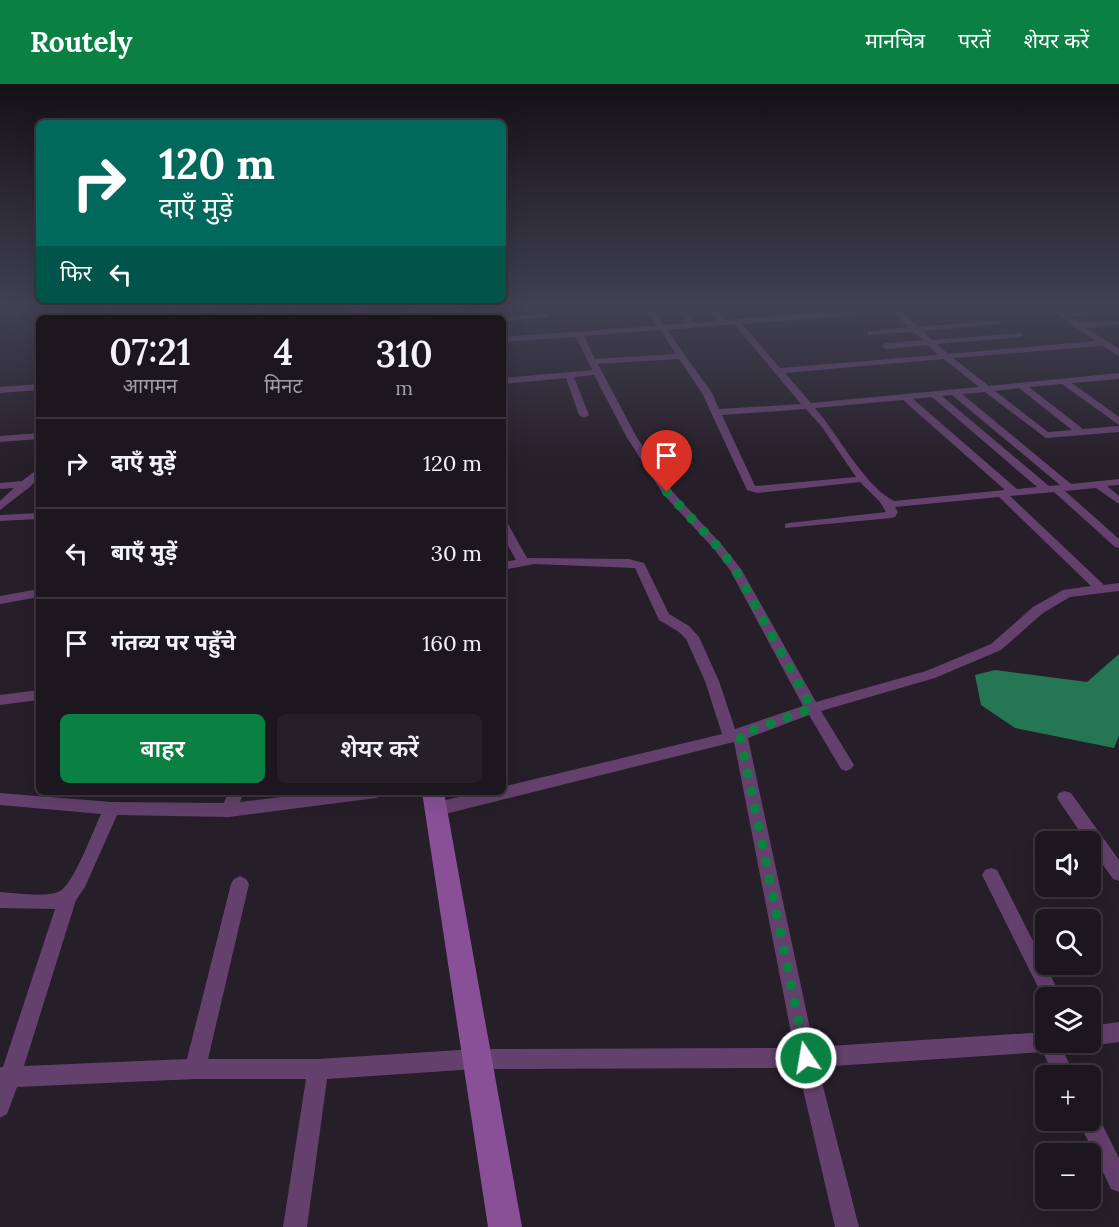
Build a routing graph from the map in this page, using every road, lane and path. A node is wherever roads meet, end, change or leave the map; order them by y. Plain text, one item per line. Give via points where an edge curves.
1 (591, 360) edge
2 (648, 360) edge
3 (686, 360) edge
4 (768, 360) edge
5 (906, 360) edge
6 (950, 360) edge
7 (594, 367) junction
8 (777, 371) junction
9 (569, 374) junction
10 (1119, 376) edge
11 (506, 381) edge
12 (1063, 381) junction
13 (1020, 385) junction
14 (36, 387) edge
15 (985, 389) junction
16 (0, 390) edge
17 (953, 391) junction
18 (933, 393) junction
19 (904, 396) junction
20 (807, 406) junction
21 (717, 412) junction
22 (584, 416) dead end
23 (1119, 422) edge
24 (1119, 429) edge
25 (1082, 433) junction
26 (36, 436) edge
27 (0, 439) edge
28 (36, 474) edge
29 (863, 479) junction
30 (1119, 482) edge
31 (27, 484) junction
32 (1098, 484) junction
33 (0, 486) edge
34 (1058, 489) junction
35 (1016, 493) junction
36 (1002, 495) junction
37 (885, 501) junction
38 (1119, 501) edge
39 (0, 507) edge
40 (36, 516) edge
41 (0, 518) edge
42 (789, 526) dead end
43 (506, 531) edge
44 (1119, 545) edge
45 (522, 560) junction
46 (506, 565) edge
47 (1119, 587) edge
48 (1101, 589) junction
49 (36, 594) edge
50 (0, 600) edge
51 (36, 695) edge
52 (0, 700) edge
53 (812, 708) junction
54 (740, 735) junction
55 (846, 765) dead end
56 (506, 785) edge
57 (235, 795) edge
58 (333, 795) edge
59 (458, 795) edge
60 (305, 797) edge
61 (1065, 797) dead end
62 (0, 799) edge
63 (435, 800) edge
64 (112, 808) junction
65 (229, 810) junction
66 (1119, 874) edge
67 (991, 875) dead end
68 (240, 884) dead end
69 (68, 897) junction
70 (0, 900) edge
71 (1047, 987) edge
72 (1119, 1032) edge
73 (1101, 1034) edge
74 (1035, 1043) edge
75 (806, 1058) junction
76 (476, 1059) junction
77 (195, 1069) junction
78 (318, 1069) junction
79 (5, 1077) edge
80 (0, 1107) edge
81 (1094, 1131) edge
82 (1119, 1182) edge
83 (295, 1227) edge
84 (505, 1227) edge
85 (847, 1227) edge

1 - 7 street
2 - 7 street
3 - 21 street
4 - 8 street
5 - 8 street
6 - 15 street
7 - 9 street
7 - 53 street via 667,492 735,569
8 - 20 street
9 - 11 street
9 - 22 street
10 - 12 street
12 - 13 street
12 - 23 street
13 - 15 street
13 - 25 street
14 - 16 street
15 - 17 street
15 - 25 street via 1046,435
17 - 18 street
17 - 34 street
18 - 19 street
18 - 34 street
19 - 20 street
19 - 35 street
20 - 21 street
20 - 29 street
21 - 29 street via 753,490
24 - 25 street
26 - 27 street
28 - 31 street
29 - 37 street
30 - 32 street
31 - 33 street
31 - 39 street
32 - 34 street
32 - 38 street
34 - 35 street
34 - 44 street
35 - 36 street
36 - 37 street via 900,504
36 - 48 street
37 - 42 street via 891,515
40 - 41 street
43 - 45 street
45 - 46 street
45 - 54 street via 640,566 664,617 692,638 712,681 728,732
47 - 48 street
48 - 53 street via 1067,593 1054,599 984,654 930,675
49 - 50 street
51 - 52 street
53 - 54 street
53 - 55 street
54 - 56 street
54 - 75 street
57 - 65 street
58 - 60 street
59 - 63 street
60 - 65 street
61 - 66 street
62 - 64 street
63 - 76 street
64 - 65 street
64 - 69 street via 79,882
67 - 71 street
68 - 77 street
69 - 70 street via 51,902
69 - 79 street
72 - 73 street
74 - 75 street
75 - 76 street
75 - 85 street
76 - 78 street
76 - 84 street
77 - 78 street
77 - 79 street
78 - 83 street
79 - 80 street
81 - 82 street

